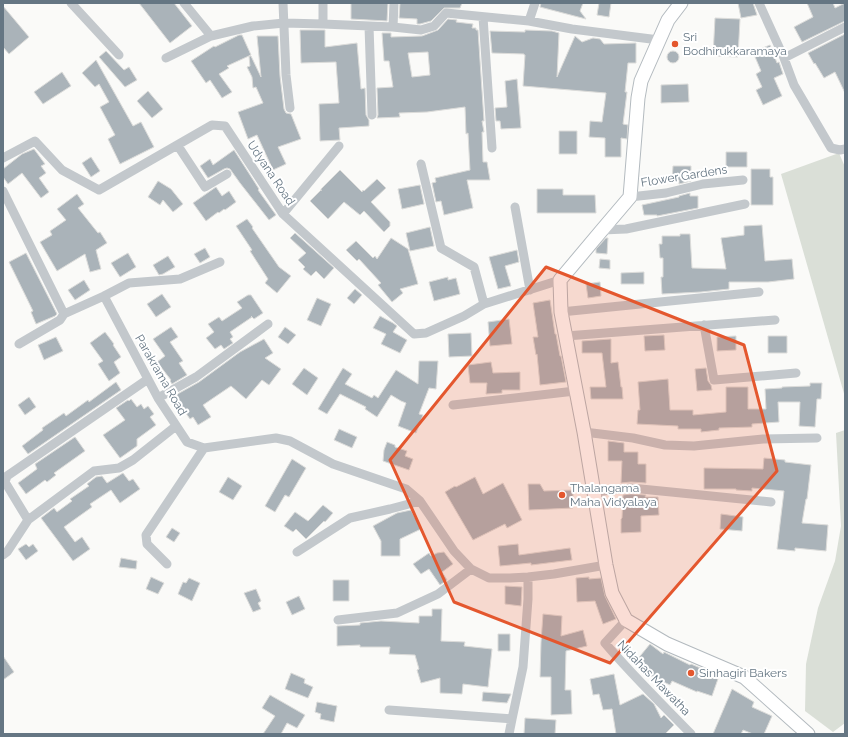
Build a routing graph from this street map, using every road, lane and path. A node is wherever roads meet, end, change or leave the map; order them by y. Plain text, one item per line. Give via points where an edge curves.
1 (71, 3) edge
2 (184, 3) edge
3 (283, 3) edge
4 (323, 3) edge
5 (394, 3) edge
6 (535, 3) edge
7 (682, 3) edge
8 (759, 3) edge
9 (483, 17) junction
10 (529, 21) junction
11 (284, 23) junction
12 (323, 24) junction
13 (369, 26) junction
14 (393, 27) junction
15 (845, 27) edge
16 (211, 36) junction
17 (659, 40) junction
18 (119, 55) dead end
19 (166, 58) dead end
20 (784, 58) junction
21 (290, 108) dead end
22 (372, 115) dead end
23 (178, 146) junction
24 (339, 146) dead end
25 (492, 148) dead end
26 (845, 149) edge
27 (3, 158) edge
28 (421, 164) dead end
29 (227, 174) dead end
30 (743, 180) dead end
31 (3, 191) edge
32 (630, 197) junction
33 (745, 204) dead end
34 (514, 207) dead end
35 (283, 214) junction
36 (602, 230) junction
37 (220, 262) dead end
38 (560, 280) junction
39 (530, 290) junction
40 (759, 292) dead end
41 (104, 296) junction
42 (484, 304) junction
43 (561, 312) junction
44 (64, 314) junction
45 (774, 320) dead end
46 (268, 324) dead end
47 (704, 325) junction
48 (566, 336) junction
49 (19, 344) dead end
50 (796, 373) dead end
51 (148, 379) junction
52 (575, 391) junction
53 (158, 398) junction
54 (453, 405) dead end
55 (176, 426) junction
56 (584, 432) junction
57 (817, 438) dead end
58 (204, 448) junction
59 (594, 492) junction
60 (420, 501) junction
61 (771, 502) dead end
62 (28, 520) junction
63 (297, 552) dead end
64 (3, 555) edge
65 (167, 564) dead end
66 (606, 565) junction
67 (471, 569) junction
68 (528, 577) junction
69 (338, 620) dead end
70 (626, 620) junction
71 (390, 710) dead end
72 (512, 719) junction
73 (509, 734) edge
74 (691, 734) edge
75 (808, 734) edge

1 - 18 street
2 - 16 street
3 - 11 street
4 - 12 street
5 - 14 street
6 - 10 street
7 - 17 street via 668,20
8 - 20 street
9 - 10 street
9 - 14 street via 446,13 434,26 421,30
9 - 25 street
10 - 17 street
11 - 12 street
11 - 16 street via 254,26
11 - 21 street
12 - 13 street
13 - 14 street
13 - 22 street
15 - 20 street
16 - 19 street
17 - 32 street via 641,81
20 - 26 street via 794,85 831,148
23 - 27 street, Udyana Road via 98,190 62,170 35,141
23 - 29 street via 205,187
23 - 35 street, Udyana Road via 212,125 224,126
24 - 35 street
28 - 42 street via 441,248 474,267
30 - 32 street, Flower Gardens
31 - 44 street
32 - 36 street
33 - 36 street via 626,229
34 - 39 street
35 - 42 street, Udyana Road via 414,334 426,333
36 - 38 street
37 - 41 street via 180,279 129,283
38 - 39 street, Udyana Road
38 - 43 street
39 - 42 street, Udyana Road
40 - 43 street
41 - 44 street
41 - 51 street, Parakrama Road
43 - 48 street
44 - 49 street via 60,320
45 - 47 street
46 - 53 street via 196,377
47 - 48 street
47 - 50 street via 714,380
48 - 52 street
51 - 53 street, Parakrama Road
51 - 62 street via 6,476 5,482
52 - 54 street
52 - 56 street
53 - 55 street, Parakrama Road
55 - 58 street, Parakrama Road via 187,442
55 - 62 street via 119,468 94,470
56 - 57 street via 694,446 763,439
56 - 59 street
58 - 60 street via 276,438 290,441 333,464 406,489
58 - 65 street via 146,535 147,544
59 - 61 street via 632,488
59 - 66 street
60 - 63 street via 350,518
60 - 67 street via 454,551
62 - 64 street
66 - 68 street
66 - 70 street via 612,593
67 - 68 street via 489,578
67 - 69 street via 438,594 397,613
68 - 72 street via 523,667
70 - 74 street, Nidahas Mawatha via 604,643
70 - 75 street via 667,644 744,677
71 - 72 street
72 - 73 street

